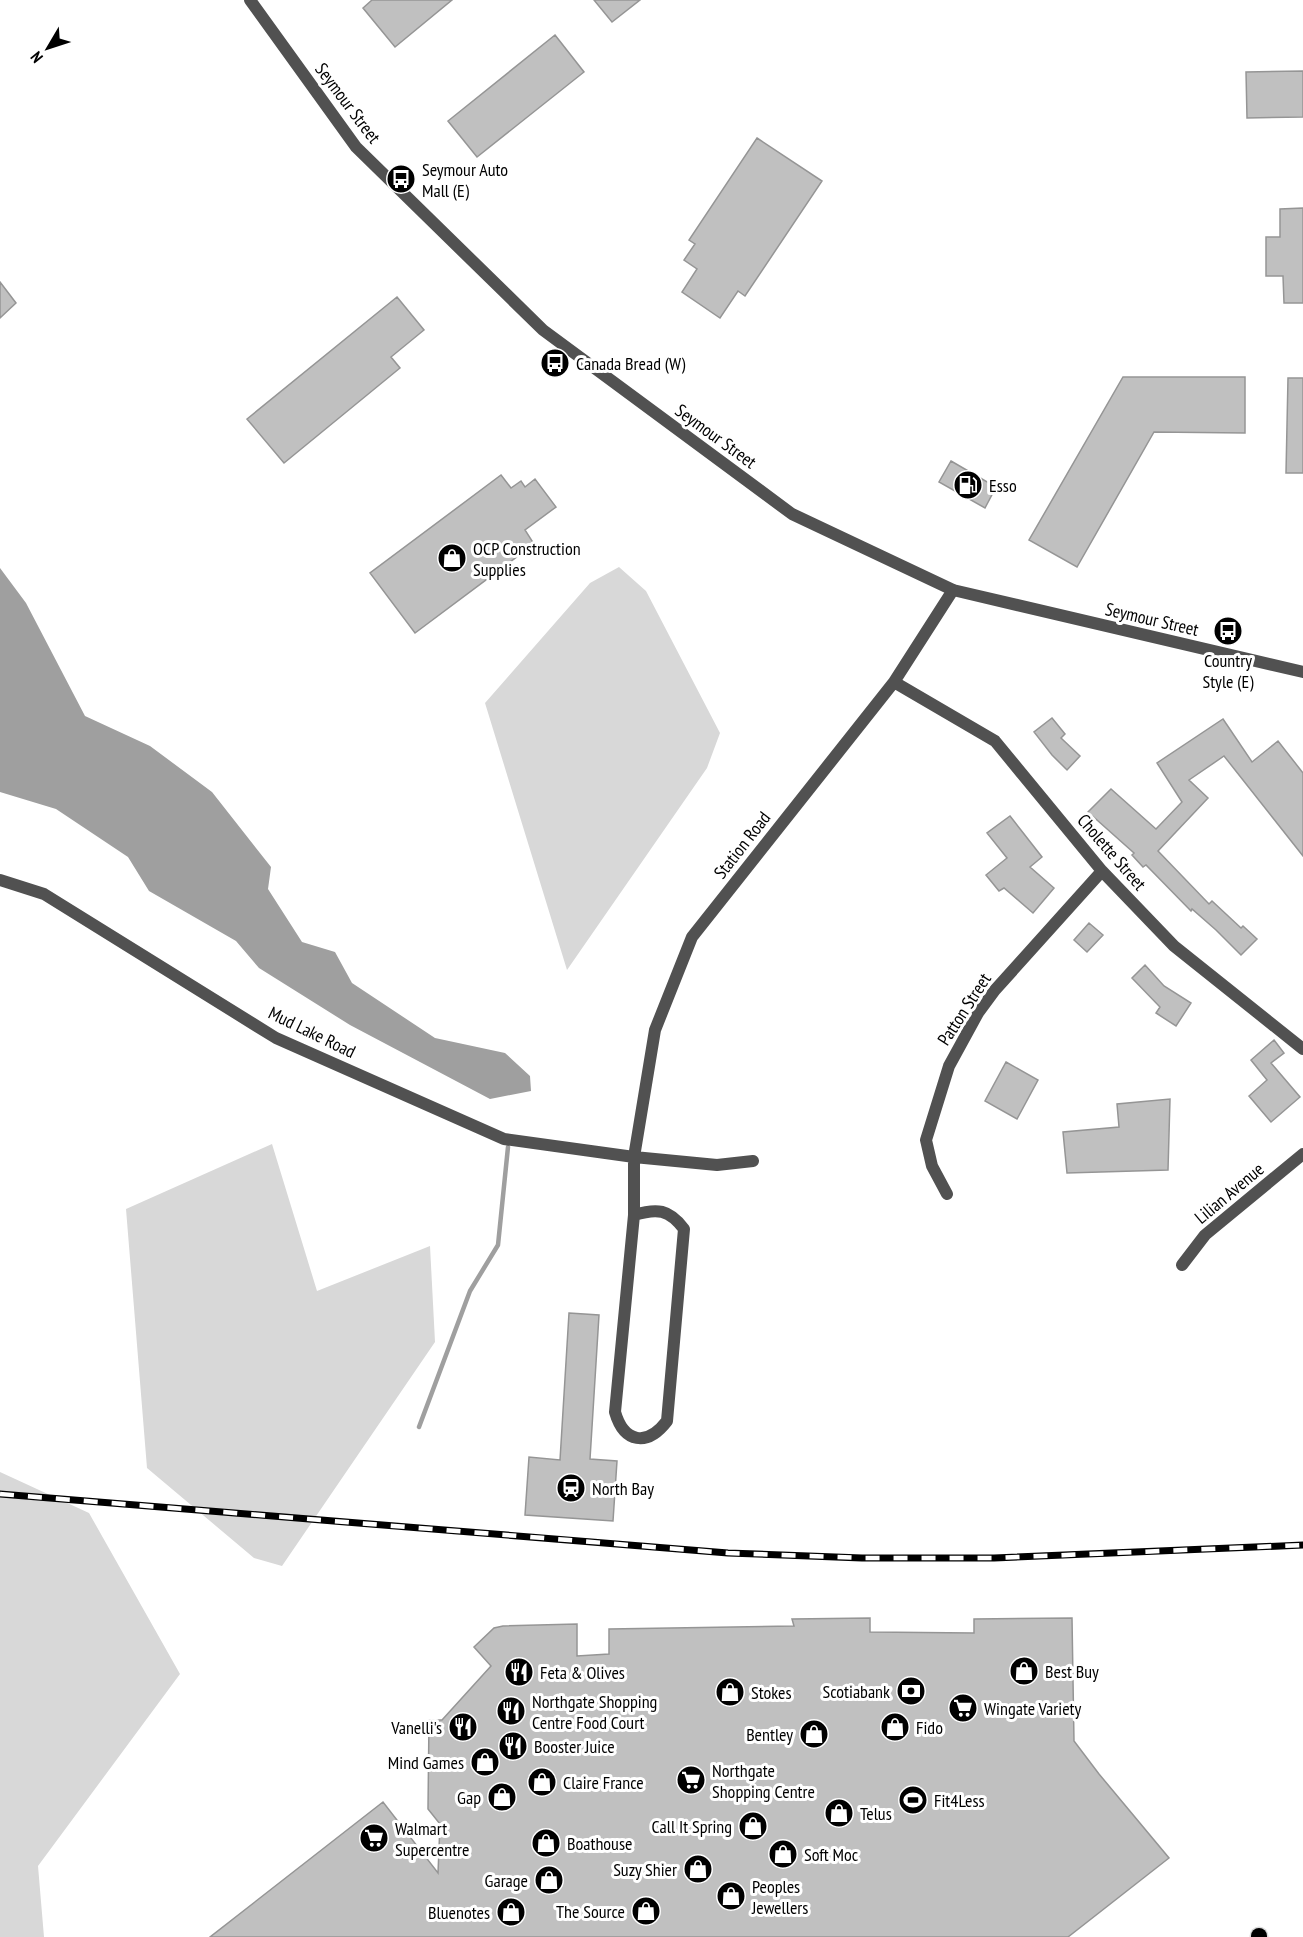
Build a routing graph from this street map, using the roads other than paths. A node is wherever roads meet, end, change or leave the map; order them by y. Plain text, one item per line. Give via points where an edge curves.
1 (250, 0) edge
2 (953, 590) junction
3 (1303, 672) edge
4 (894, 682) junction
5 (1102, 871) junction
6 (0, 879) edge
7 (1303, 1049) edge
8 (1303, 1154) edge
9 (634, 1157) junction
10 (753, 1161) dead end
11 (947, 1194) dead end
12 (634, 1215) junction
13 (1182, 1265) dead end

1 - 2 street, Seymour Street via 356,147 543,330 792,514
2 - 3 street, Seymour Street
2 - 4 street, Station Road
4 - 5 street, Cholette Street via 995,741
4 - 9 street, Station Road via 692,937 655,1030
5 - 7 street, Cholette Street via 1174,946
5 - 11 street, Patton Street via 995,990 949,1066 926,1140 932,1166
6 - 9 street, Mud Lake Road via 44,894 276,1038 504,1138
8 - 13 street, Lilian Avenue via 1205,1235
9 - 10 street via 717,1165
9 - 12 street, Station Road
12 - 12 street, Station Road via 615,1412 618,1424 629,1436 641,1439 651,1436 668,1421 684,1229 675,1217 662,1212 650,1210

